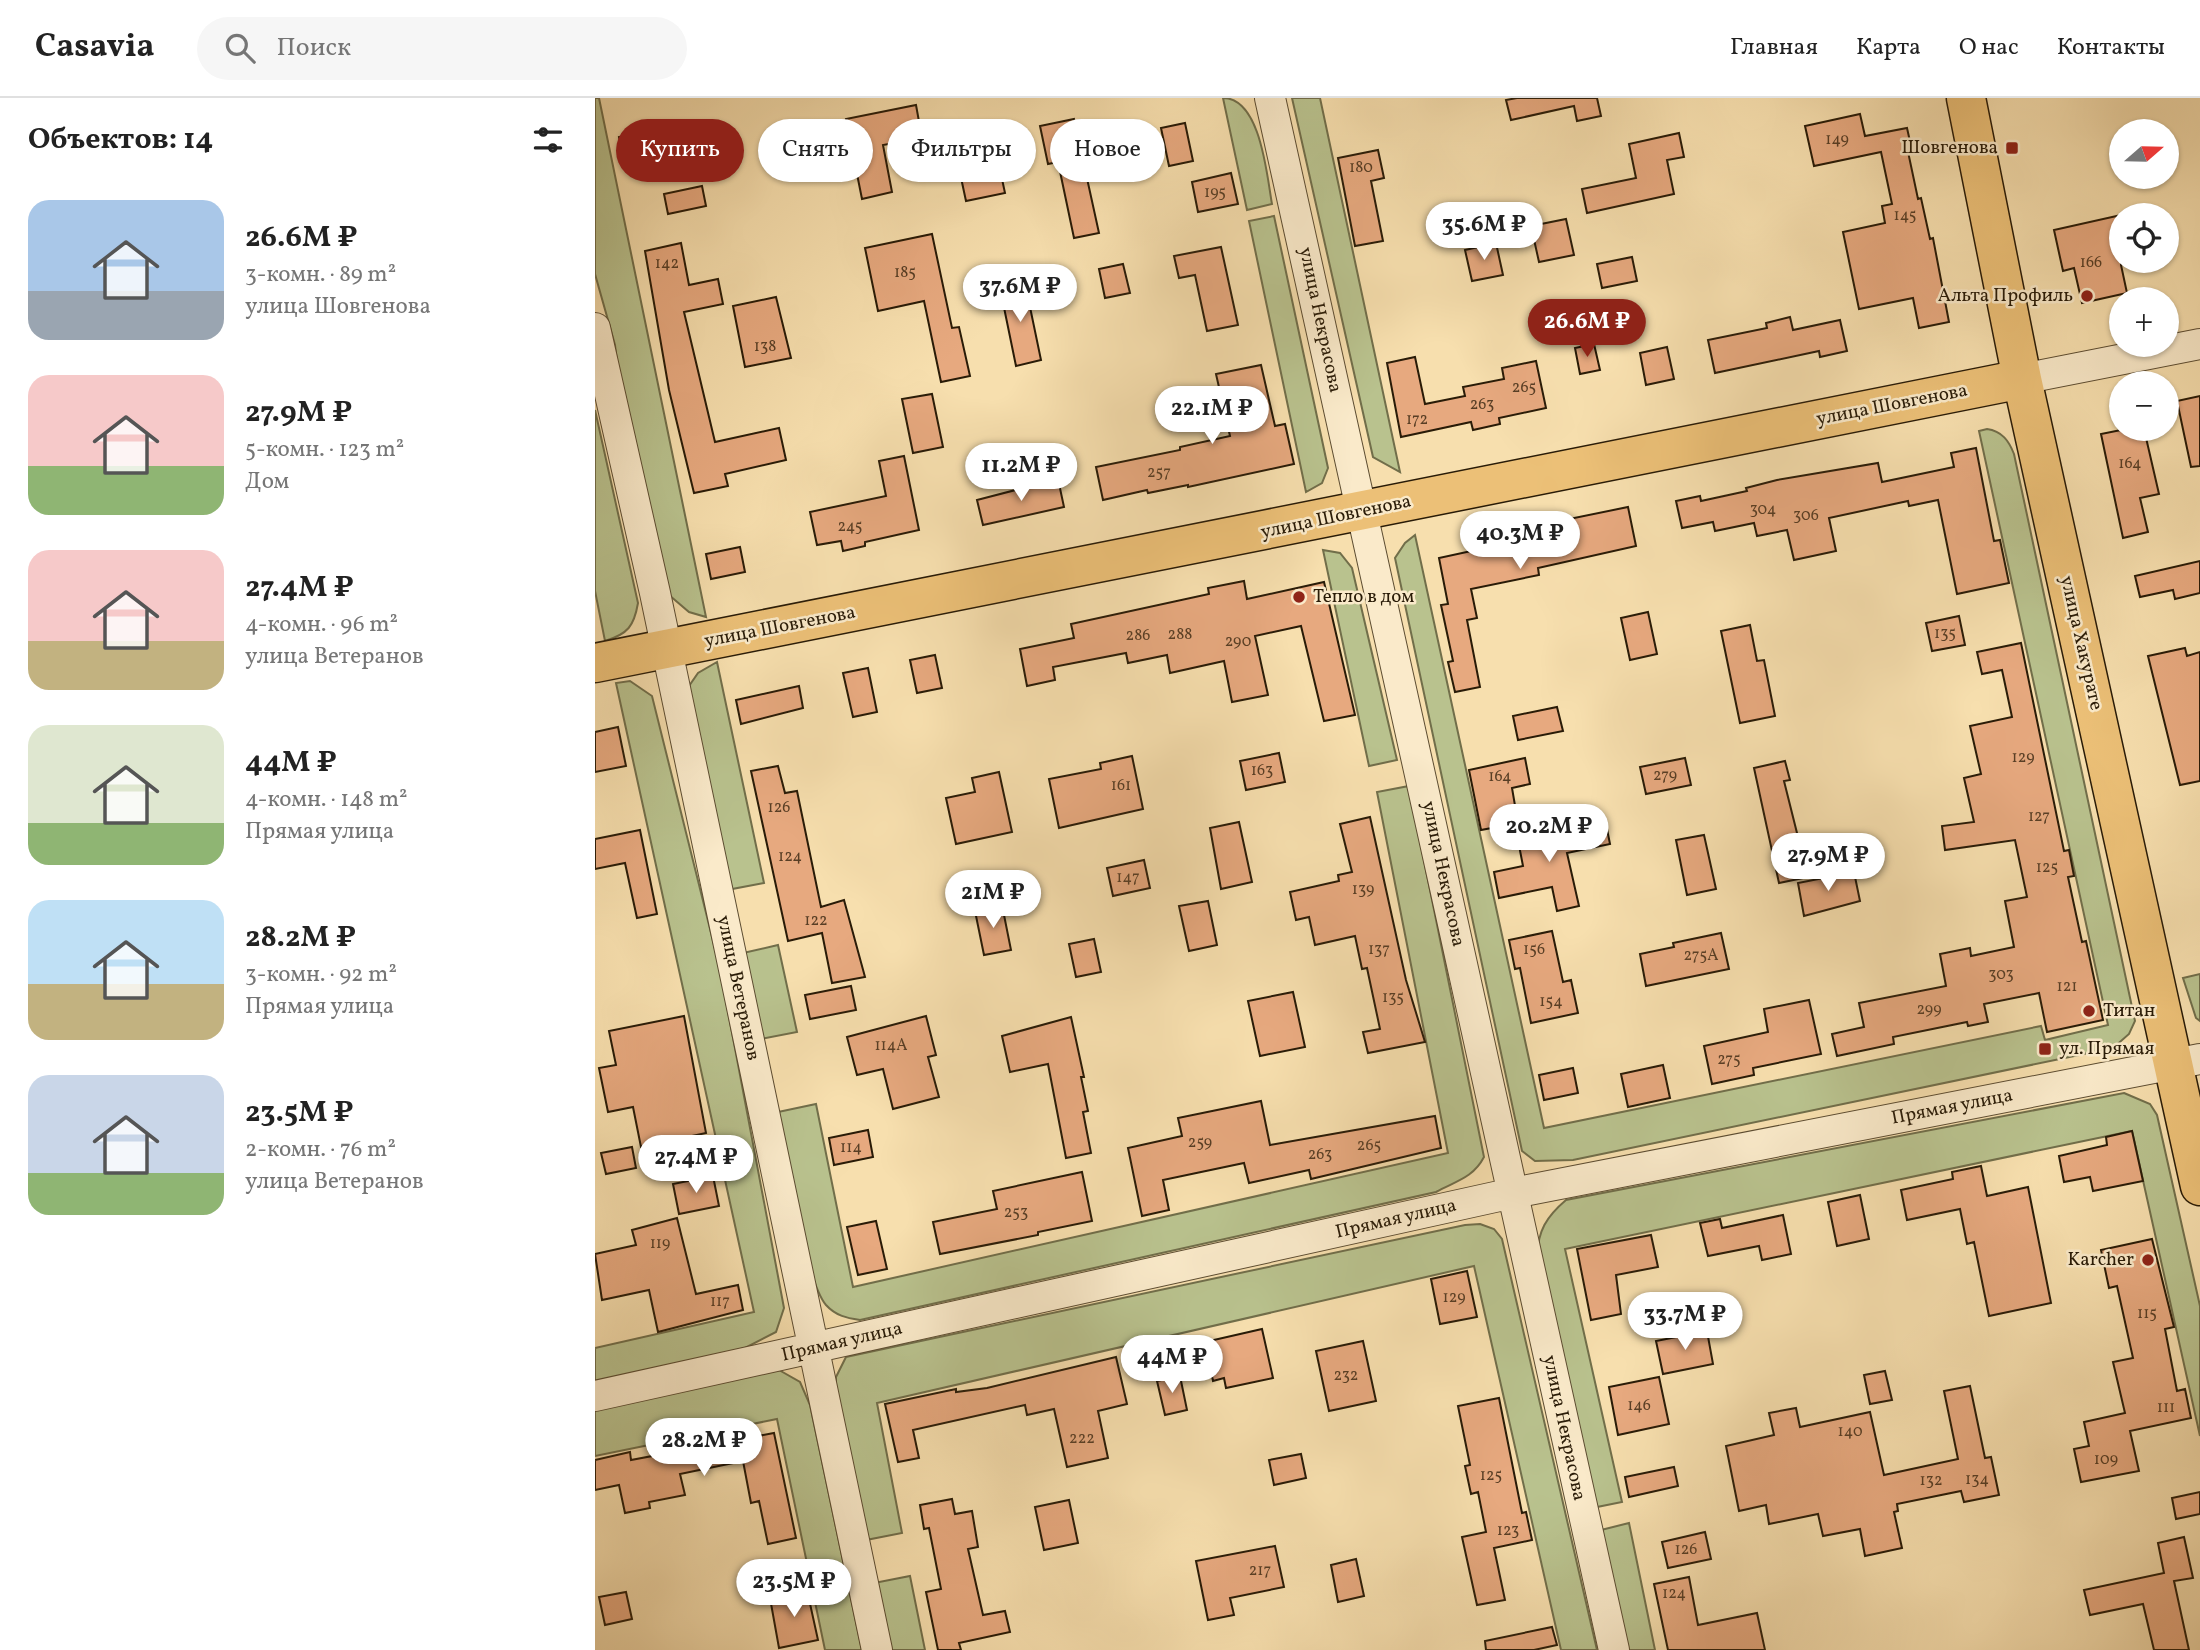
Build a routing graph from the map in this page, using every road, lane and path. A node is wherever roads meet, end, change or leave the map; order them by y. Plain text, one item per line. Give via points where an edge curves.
1 (1270, 98) edge
2 (1966, 98) edge
3 (595, 328) edge
4 (2200, 344) edge
5 (2022, 379) junction
6 (1363, 511) junction
7 (666, 649) junction
8 (595, 663) edge
9 (2187, 1062) edge
10 (2200, 1186) edge
11 (1513, 1193) junction
12 (814, 1348) junction
13 (595, 1396) edge
14 (877, 1650) edge
15 (1614, 1650) edge

1 - 6 street, улица Некрасова
2 - 5 main road, улица Хакурате
3 - 7 street, улица Ветеранов
4 - 5 street, улица Шовгенова
5 - 6 main road, улица Шовгенова
5 - 9 main road, улица Хакурате
6 - 7 main road, улица Шовгенова
6 - 11 street, улица Некрасова
7 - 8 main road, улица Шовгенова
7 - 12 street, улица Ветеранов
9 - 10 main road, улица Хакурате
9 - 11 street, Прямая улица
11 - 12 street, Прямая улица
11 - 15 street, улица Некрасова
12 - 13 street, Прямая улица
12 - 14 street, улица Ветеранов

